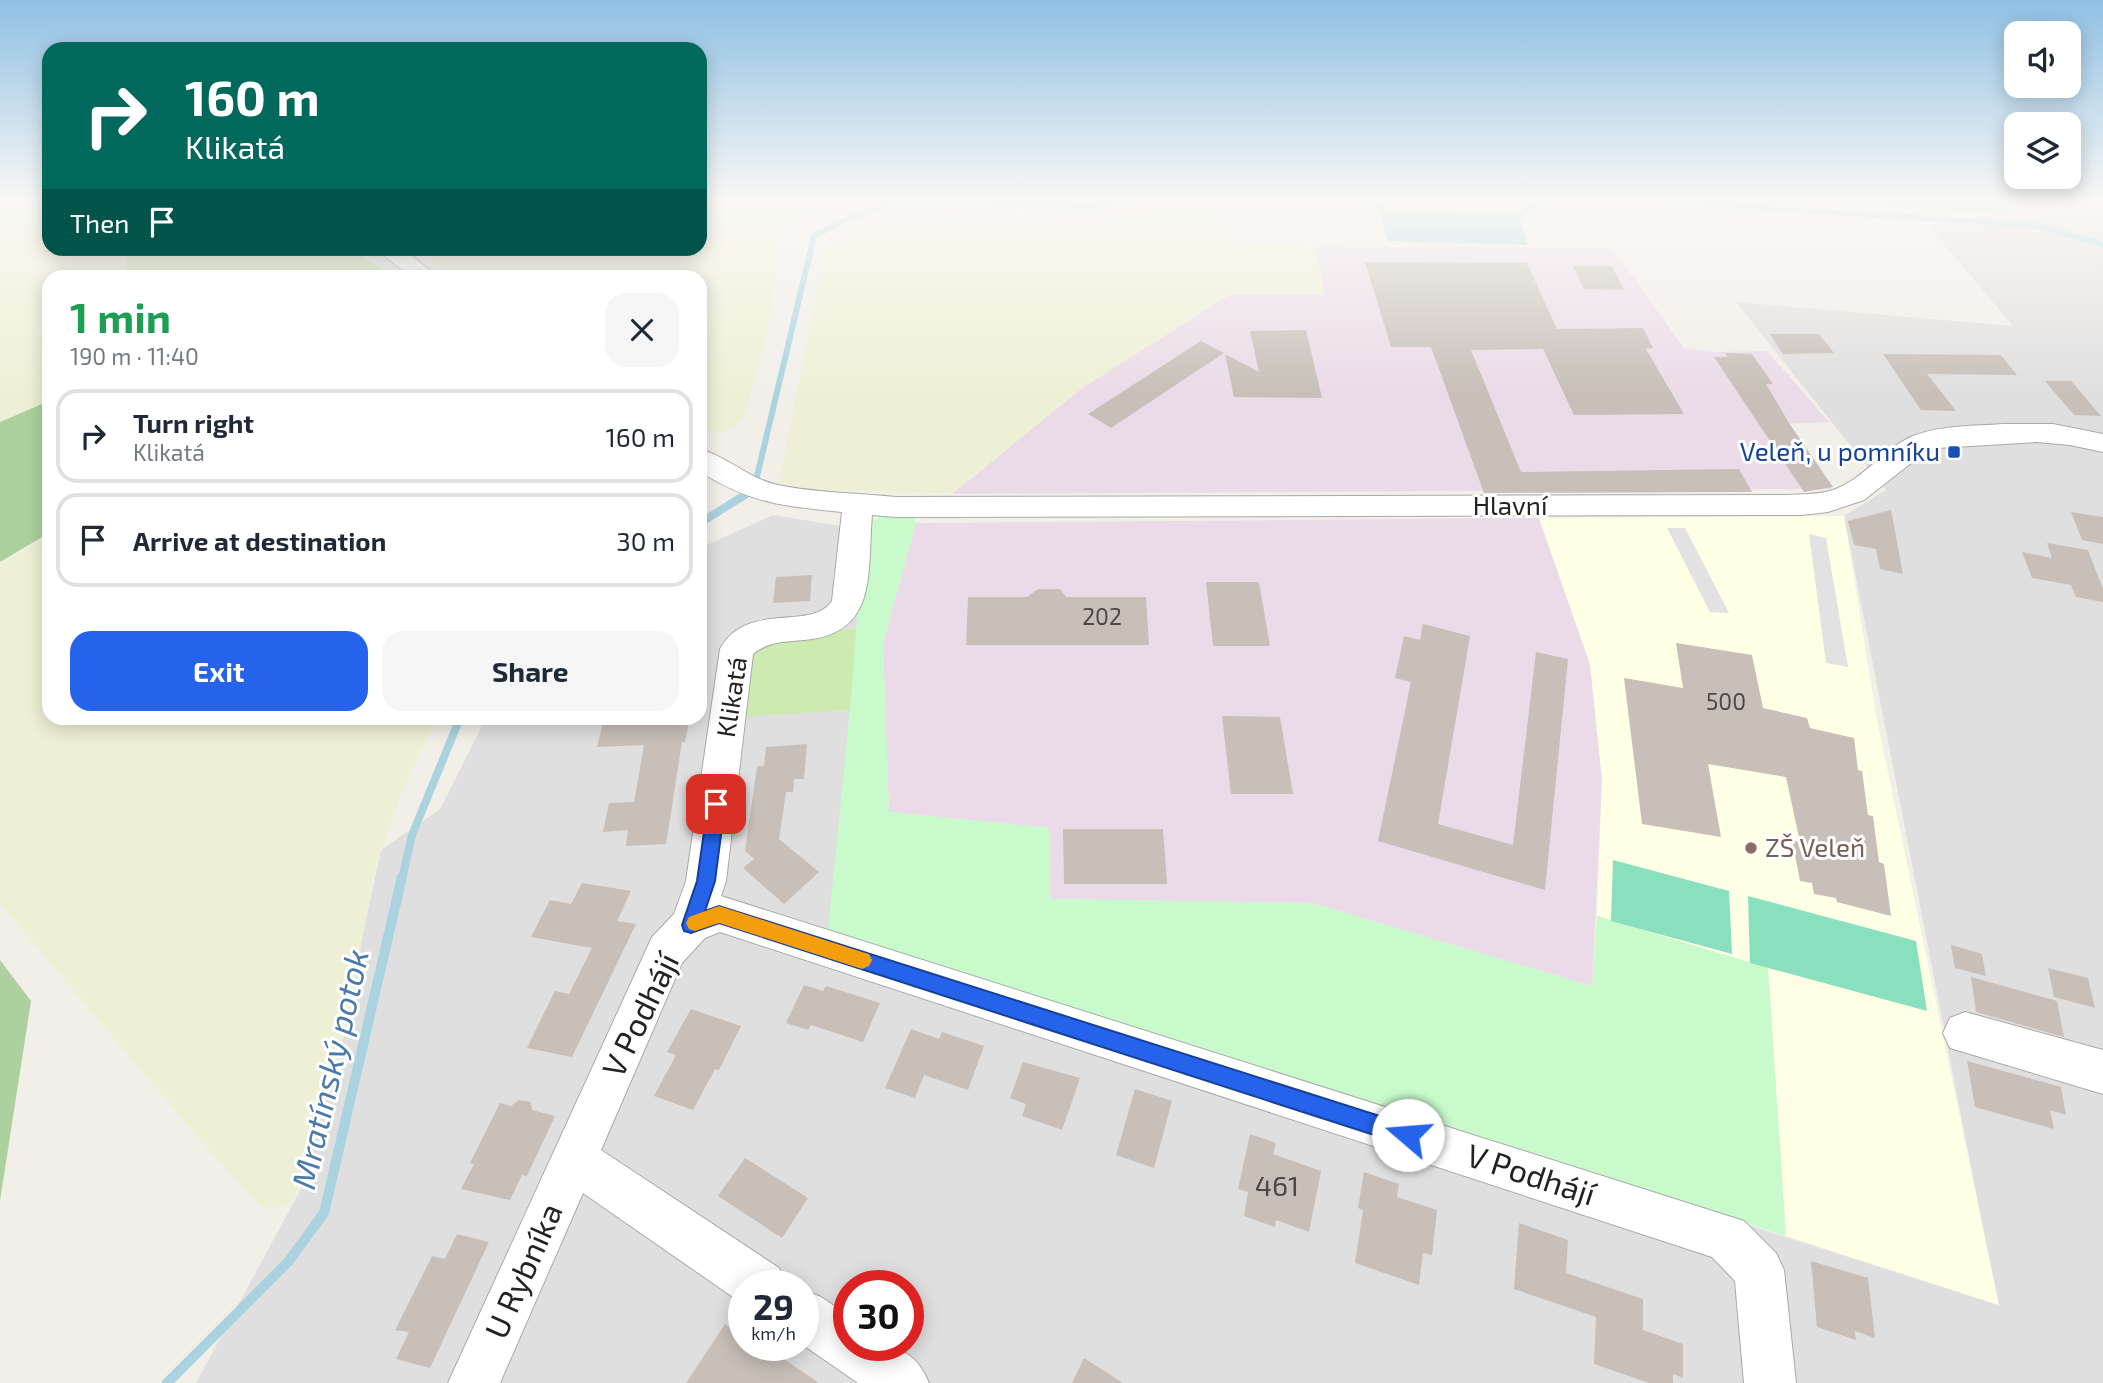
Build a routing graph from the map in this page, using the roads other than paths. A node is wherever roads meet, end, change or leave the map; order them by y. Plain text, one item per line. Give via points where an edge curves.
1 (2103, 443) edge
2 (707, 462) edge
3 (858, 505) junction
4 (691, 925) junction
5 (1965, 1033) dead end
6 (2103, 1072) edge
7 (574, 1159) junction
8 (737, 1270) edge
9 (819, 1326) edge
10 (474, 1383) edge
11 (903, 1383) edge
12 (1770, 1383) edge

1 - 3 street, Hlavní via 2040,432 1943,438 1899,457 1856,492 1813,504
2 - 3 street, Hlavní via 739,482 774,495
3 - 4 street, Klikatá via 844,612 820,626 756,632 737,649 706,881
4 - 7 street, V Podhájí via 667,950
4 - 12 street, V Podhájí via 719,914 1727,1238 1759,1270
5 - 6 street
7 - 8 street
7 - 10 street, U Rybníka
9 - 11 street

